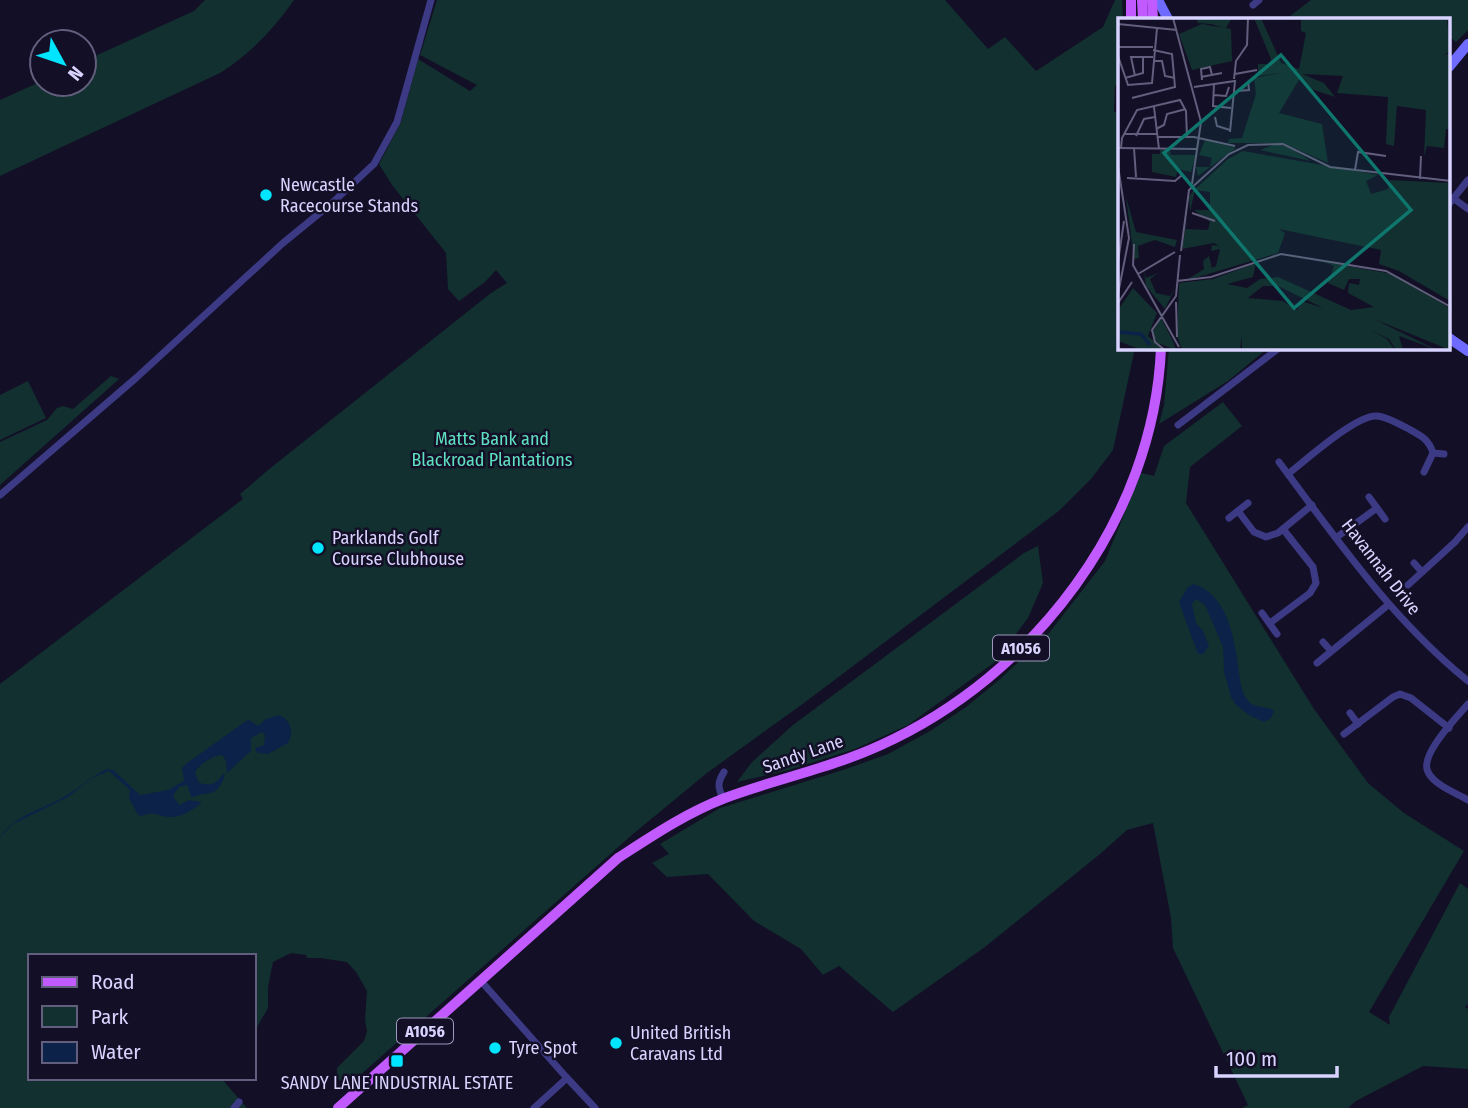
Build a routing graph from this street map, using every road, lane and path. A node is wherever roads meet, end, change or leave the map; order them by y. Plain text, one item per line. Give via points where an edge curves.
1 (431, 0) edge
2 (1131, 0) edge
3 (1142, 0) edge
4 (1155, 0) edge
5 (1131, 18) edge
6 (1143, 18) edge
7 (1153, 18) edge
8 (1167, 18) edge
9 (1468, 44) edge
10 (1450, 66) edge
11 (1468, 180) edge
12 (1451, 201) edge
13 (1468, 209) edge
14 (1450, 339) edge
15 (1161, 350) edge
16 (1276, 350) edge
17 (1468, 351) edge
18 (1178, 425) dead end
19 (1433, 453) junction
20 (1444, 454) dead end
21 (1279, 462) dead end
22 (1424, 472) dead end
23 (1288, 474) junction
24 (0, 495) edge
25 (1369, 497) dead end
26 (1248, 503) dead end
27 (1312, 505) junction
28 (1377, 508) junction
29 (1238, 511) junction
30 (1229, 518) dead end
31 (1384, 519) dead end
32 (1468, 527) edge
33 (1283, 529) junction
34 (1337, 537) junction
35 (1414, 563) dead end
36 (1422, 572) junction
37 (1408, 584) dead end
38 (1388, 604) junction
39 (1262, 613) dead end
40 (1270, 623) junction
41 (1277, 634) dead end
42 (1323, 642) dead end
43 (1331, 652) junction
44 (1317, 663) dead end
45 (1468, 681) edge
46 (1468, 704) edge
47 (1350, 713) dead end
48 (1357, 724) junction
49 (1449, 728) junction
50 (1344, 734) dead end
51 (724, 772) dead end
52 (723, 799) junction
53 (1468, 800) edge
54 (480, 980) junction
55 (567, 1078) junction
56 (338, 1108) edge
57 (534, 1108) edge
58 (595, 1108) edge

1 - 24 street via 397,122 374,164
2 - 5 main road
3 - 6 main road
4 - 7 main road
4 - 8 main road
9 - 10 main road
11 - 12 street
12 - 13 street
14 - 17 main road
15 - 52 main road, Sandy Lane / A1056 via 1151,424 1122,504 1083,574 1038,632 987,680 908,732 878,747
16 - 18 street
19 - 20 street
19 - 22 street
19 - 23 street via 1423,437 1386,418 1370,416
21 - 23 street, Havannah Drive
23 - 27 street, Havannah Drive
25 - 28 street
26 - 29 street
27 - 33 street
27 - 34 street, Havannah Drive
28 - 31 street
28 - 34 street
29 - 30 street
29 - 33 street via 1259,536 1272,536
32 - 36 street
33 - 40 street via 1313,567 1316,583 1310,593
34 - 38 street, Havannah Drive
35 - 36 street
36 - 37 street
38 - 43 street
38 - 45 street, Havannah Drive
39 - 40 street
40 - 41 street
42 - 43 street
43 - 44 street
46 - 49 street
47 - 48 street
48 - 49 street via 1400,694
48 - 50 street
49 - 53 street via 1427,756 1426,768 1432,778
51 - 52 street via 718,780
52 - 54 main road, Sandy Lane / A1056 via 666,826 618,858
54 - 55 street
54 - 56 main road, Sandy Lane / A1056
55 - 57 street
55 - 58 street

